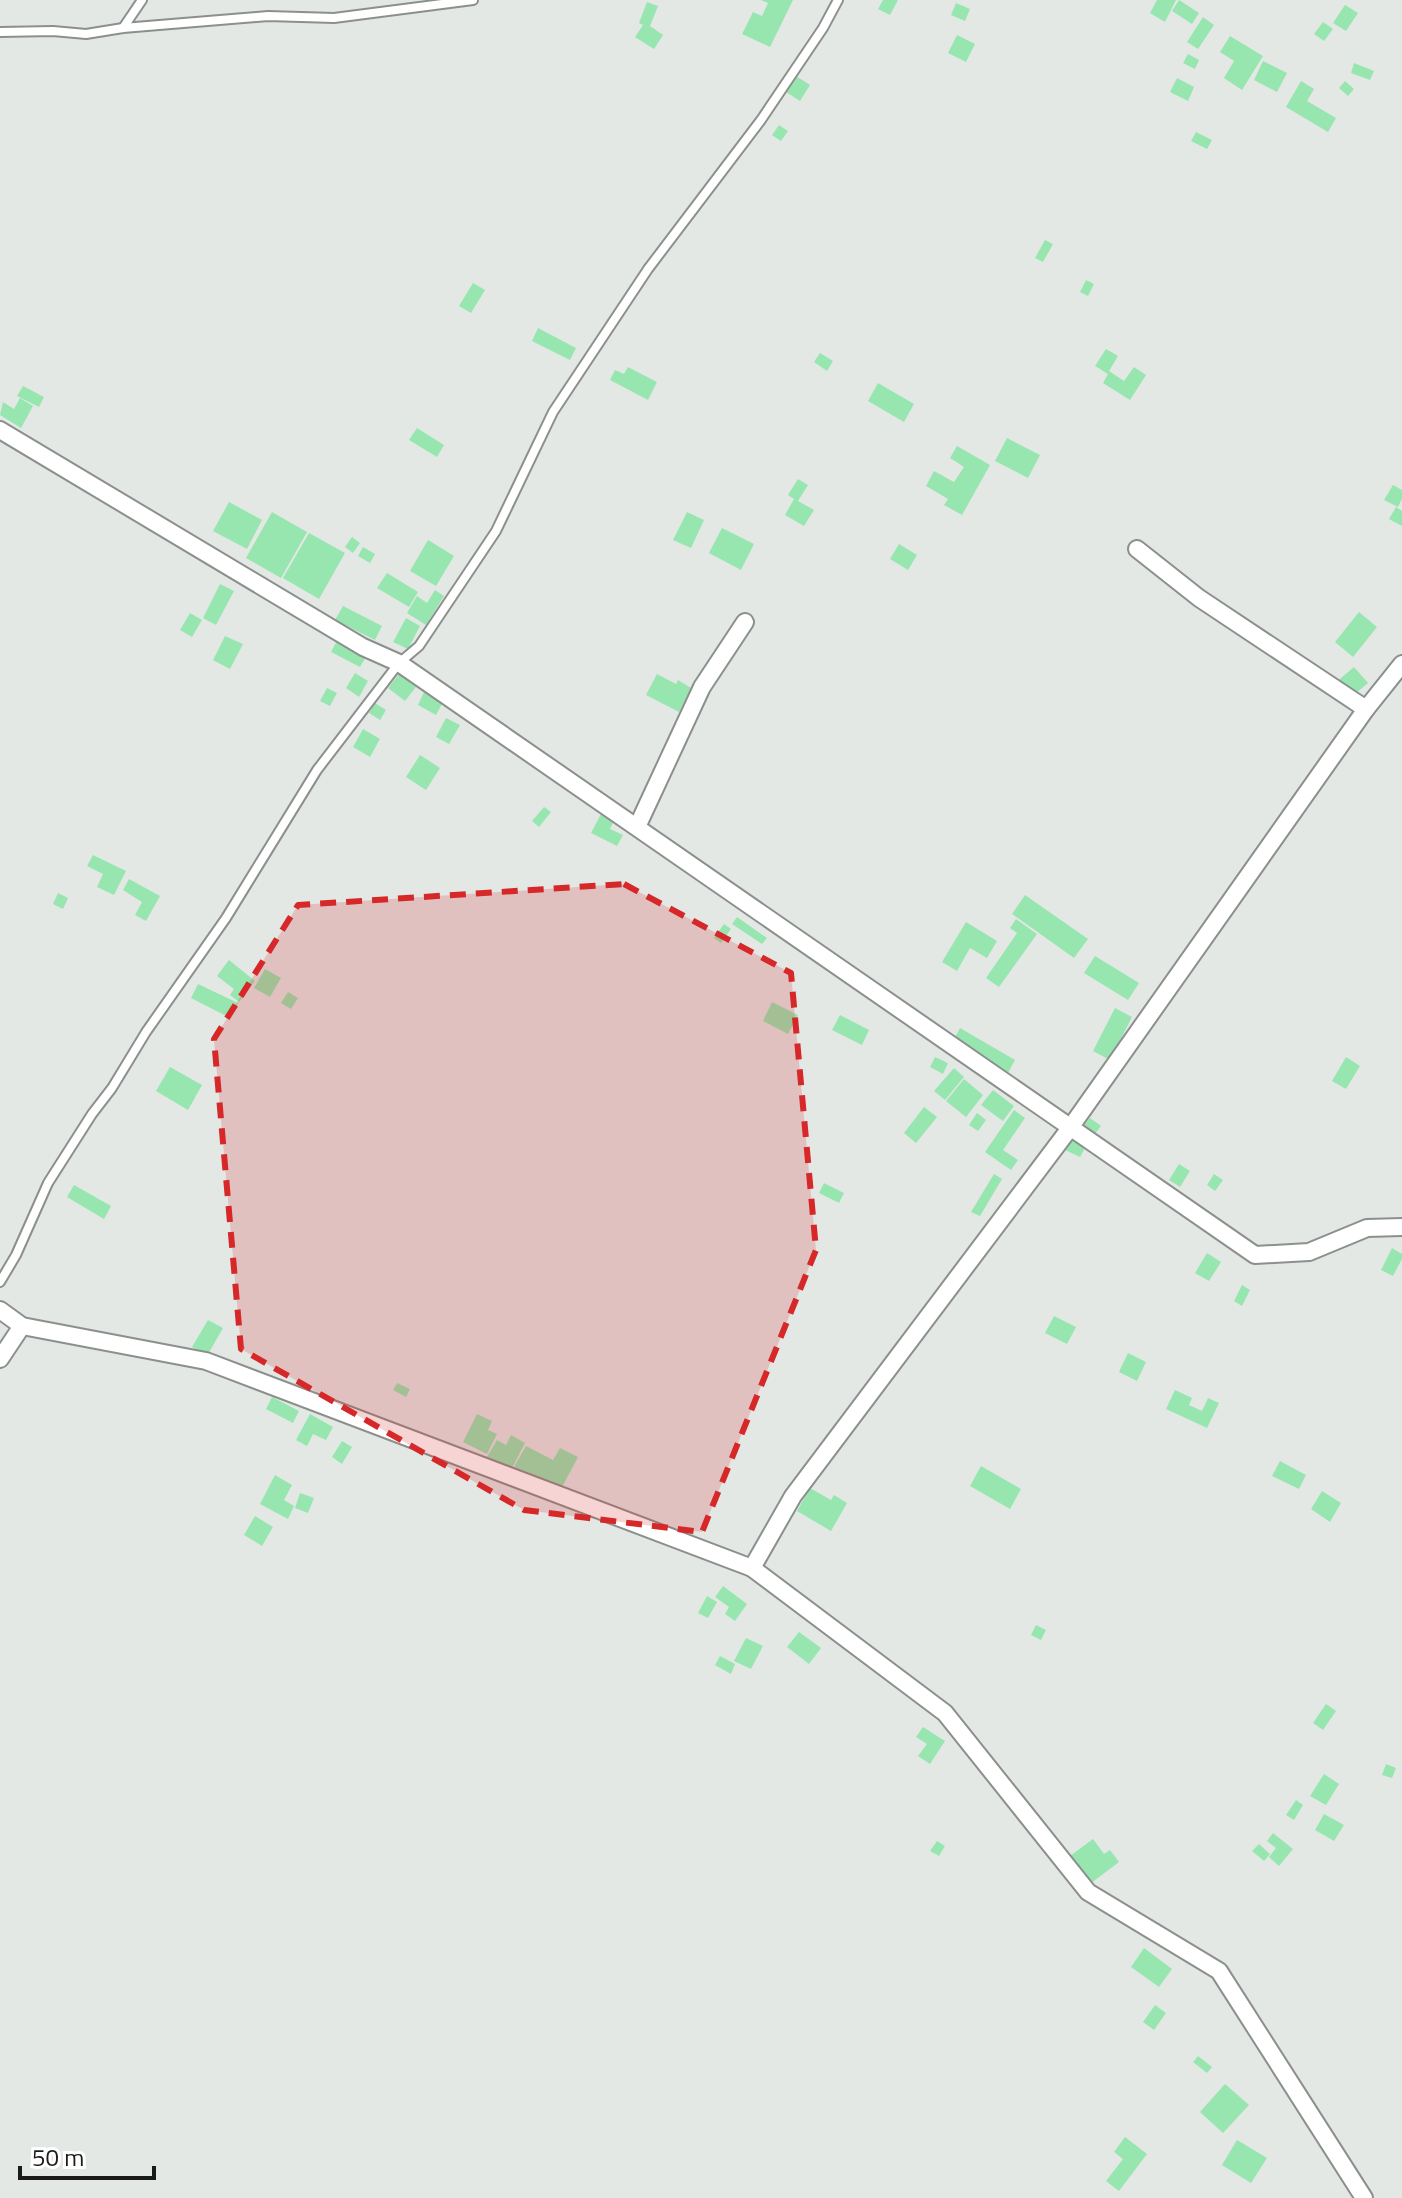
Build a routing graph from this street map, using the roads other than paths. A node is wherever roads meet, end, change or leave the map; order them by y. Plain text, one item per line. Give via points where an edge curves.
1 (142, 0) edge
2 (473, 0) edge
3 (838, 0) edge
4 (123, 28) junction
5 (0, 32) edge
6 (0, 430) edge
7 (1137, 549) dead end
8 (745, 622) dead end
9 (399, 663) junction
10 (1402, 664) edge
11 (1366, 709) junction
12 (637, 827) junction
13 (1070, 1128) junction
14 (1402, 1227) edge
15 (0, 1282) edge
16 (0, 1310) edge
17 (22, 1326) junction
18 (0, 1359) edge
19 (752, 1568) junction
20 (1364, 2198) edge

1 - 4 lane
2 - 4 lane via 334,18 268,16
3 - 9 lane via 761,120 648,269 553,412 496,531 419,646
4 - 5 lane via 86,34
6 - 9 street via 363,647
7 - 11 street via 1199,598
8 - 12 street via 702,687
9 - 12 street
9 - 15 lane via 317,770 226,918 92,1114 48,1183
10 - 11 street
11 - 13 street
12 - 13 street
13 - 14 street via 1255,1255 1309,1252 1367,1228
13 - 19 street via 793,1496
16 - 17 street
17 - 18 street
17 - 19 street via 206,1361
19 - 20 street via 945,1713 1088,1892 1219,1971

